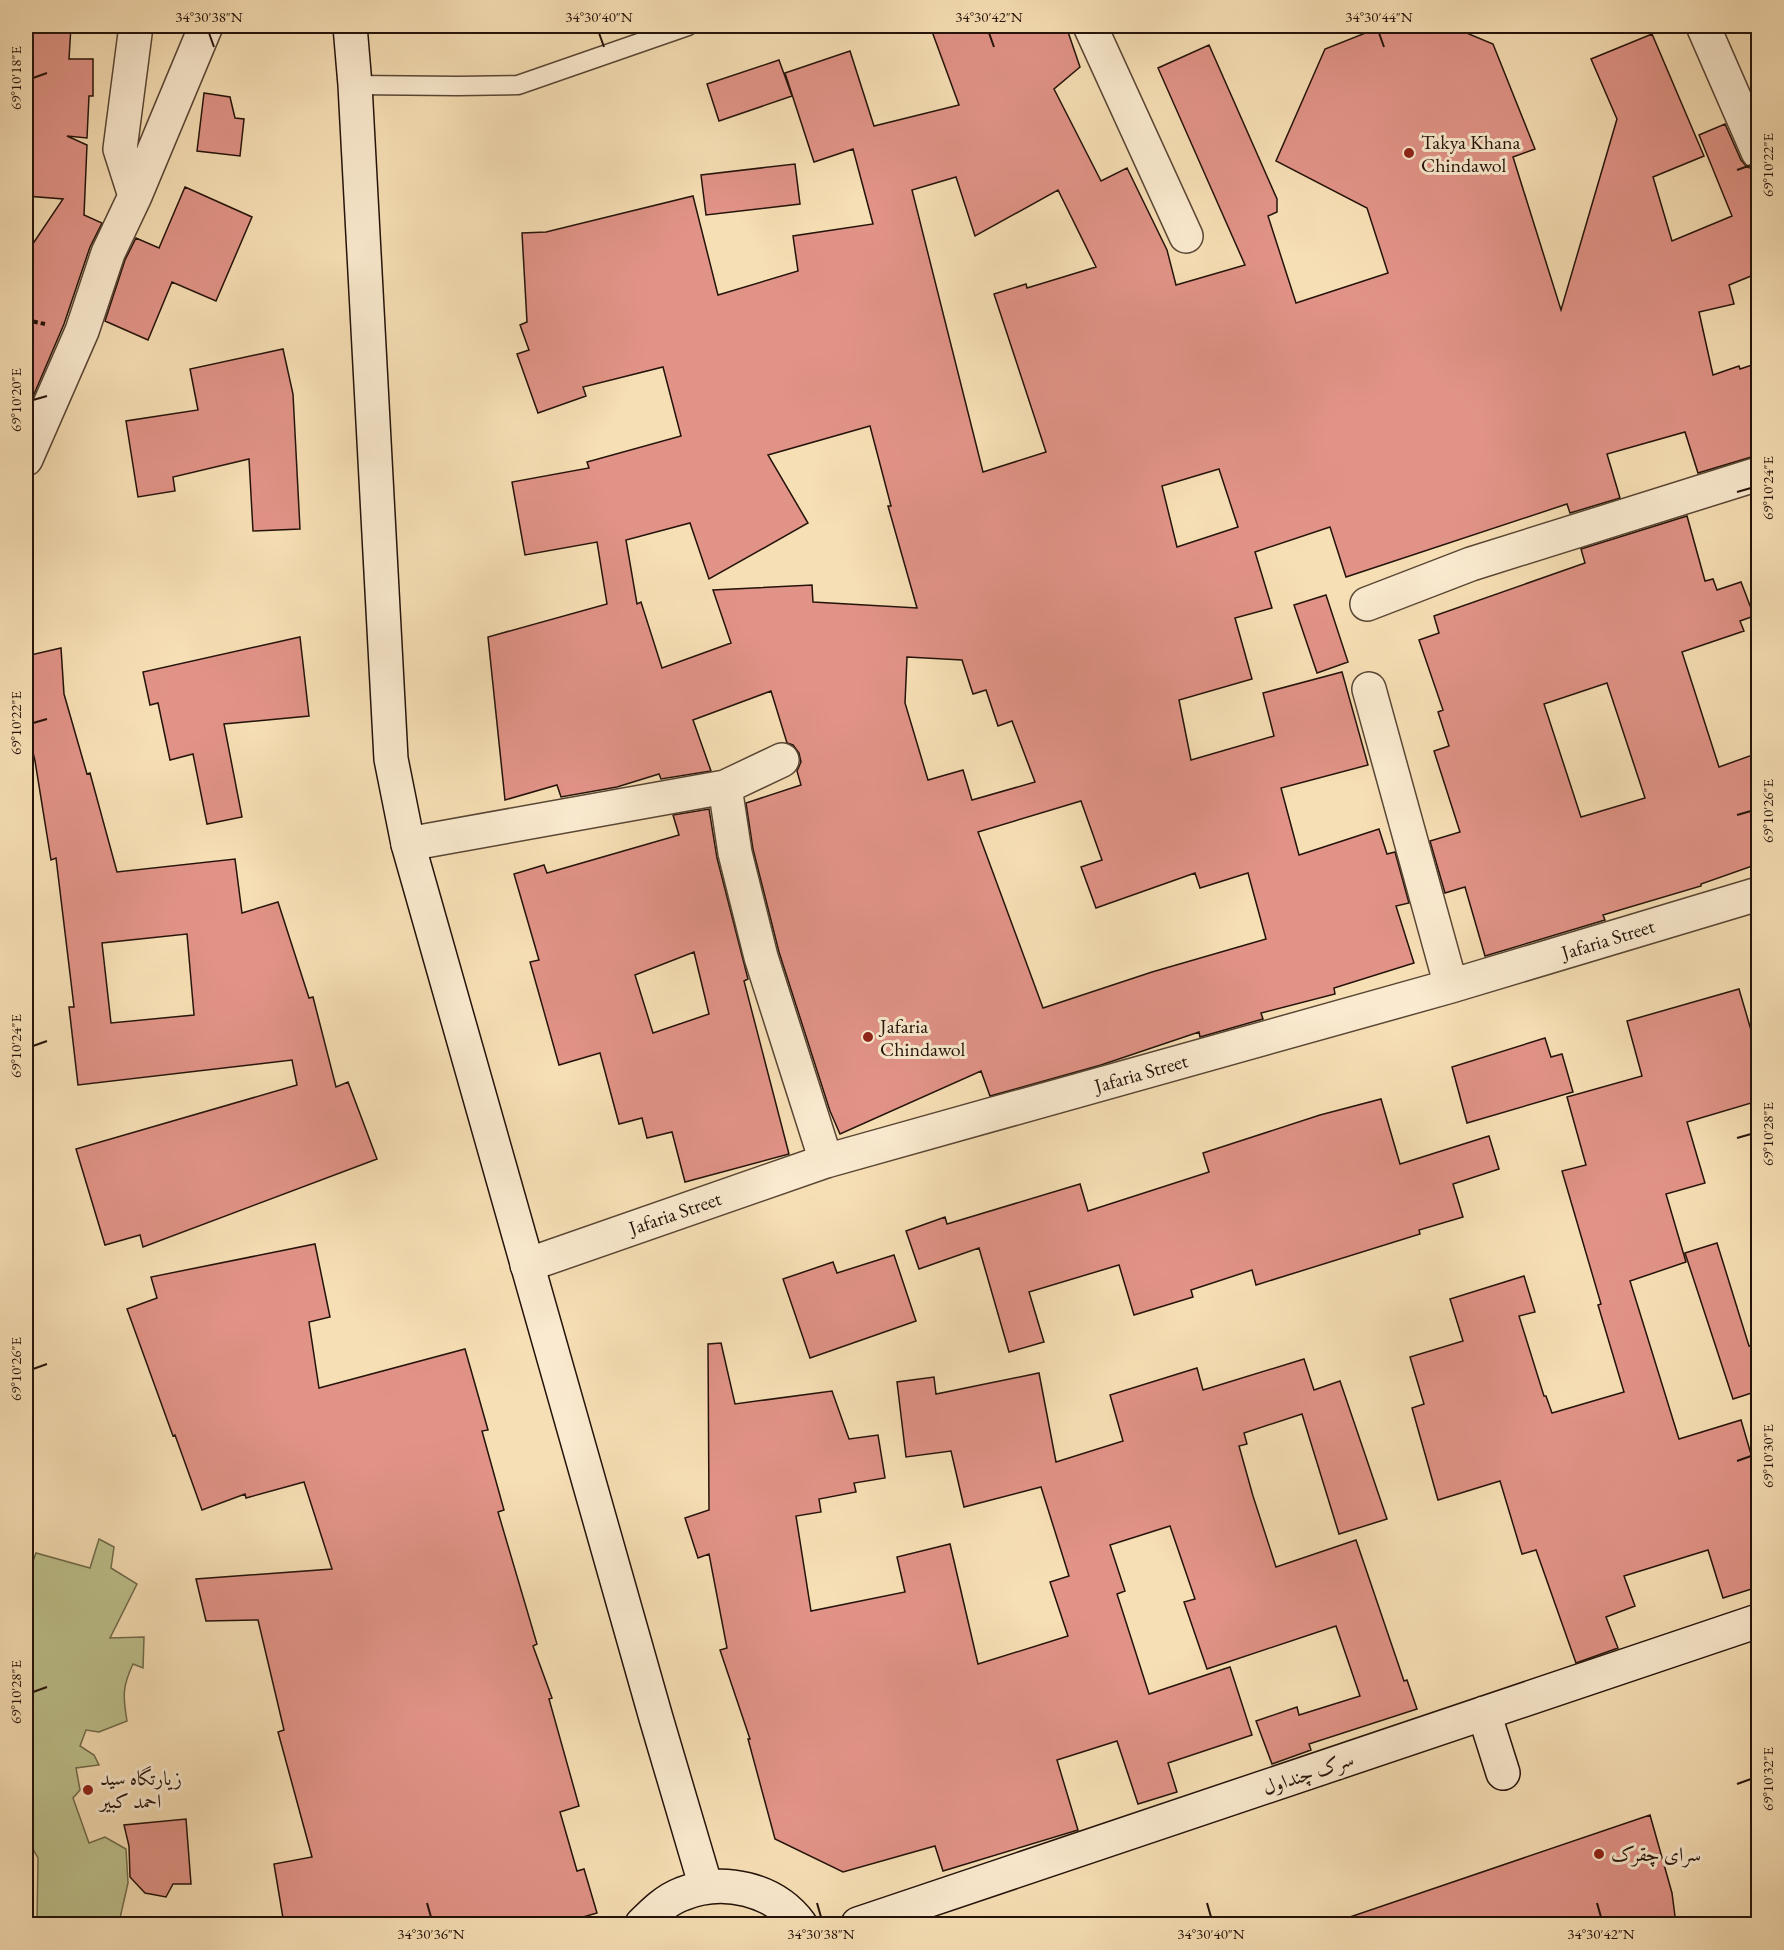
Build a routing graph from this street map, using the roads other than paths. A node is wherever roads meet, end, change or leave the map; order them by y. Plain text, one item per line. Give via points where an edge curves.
1 (136, 26) edge
2 (206, 26) edge
3 (350, 26) edge
4 (688, 26) edge
5 (1090, 26) edge
6 (1703, 26) edge
7 (355, 85) junction
8 (1758, 152) edge
9 (135, 196) junction
10 (1186, 236) dead end
11 (26, 459) edge
12 (1758, 474) edge
13 (1367, 604) dead end
14 (1369, 689) dead end
15 (782, 760) dead end
16 (725, 787) junction
17 (408, 844) junction
18 (1758, 894) edge
19 (1451, 986) junction
20 (826, 1161) junction
21 (527, 1265) junction
22 (1758, 1621) edge
23 (1484, 1713) junction
24 (1503, 1773) dead end
25 (706, 1887) junction
26 (642, 1924) edge
27 (800, 1924) edge
28 (858, 1924) edge

1 - 9 street via 120,149
2 - 9 street
3 - 7 street
4 - 7 lane via 518,84
5 - 10 street
6 - 8 street
7 - 17 street via 391,759
9 - 11 street via 108,253 82,331
12 - 13 street via 1471,564
14 - 19 street
15 - 16 street
16 - 17 street
16 - 20 street via 735,852 761,957
17 - 21 street
18 - 19 street, Jafaria Street
19 - 20 street, Jafaria Street
20 - 21 street, Jafaria Street
21 - 25 street
22 - 23 street, سرک چنداول
23 - 24 street
23 - 28 street, سرک چنداول
25 - 26 street via 675,1898
25 - 27 street via 737,1887 767,1897

